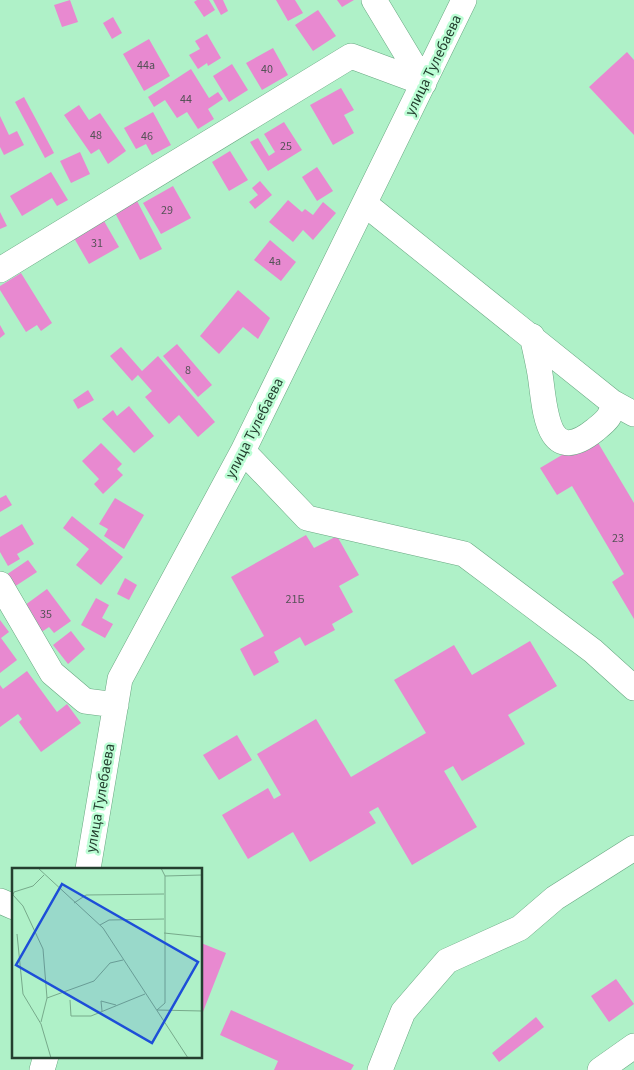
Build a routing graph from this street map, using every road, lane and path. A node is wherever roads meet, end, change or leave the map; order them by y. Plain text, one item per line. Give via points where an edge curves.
1 (374, 0) edge
2 (464, 0) edge
3 (424, 82) junction
4 (365, 204) junction
5 (0, 270) edge
6 (532, 336) junction
7 (612, 402) junction
8 (634, 414) edge
9 (243, 451) junction
10 (0, 584) edge
11 (634, 688) edge
12 (116, 705) junction
13 (634, 848) edge
14 (88, 868) edge
15 (0, 901) edge
16 (12, 906) edge
17 (634, 1046) edge
18 (380, 1070) edge
19 (600, 1070) edge

1 - 3 street
2 - 3 street, улица Тулебаева
3 - 4 street, улица Тулебаева
3 - 5 street via 351,56
4 - 6 street
4 - 9 street, улица Тулебаева
6 - 7 street
6 - 7 street via 546,419 552,434 560,440 580,439 610,417
7 - 8 street
9 - 11 street via 307,518 464,554 594,651
9 - 12 street, улица Тулебаева via 120,679
10 - 12 street via 52,673 85,701
12 - 14 street, улица Тулебаева
13 - 18 street via 555,898 520,928 447,961 402,1012
15 - 16 street
17 - 19 street

